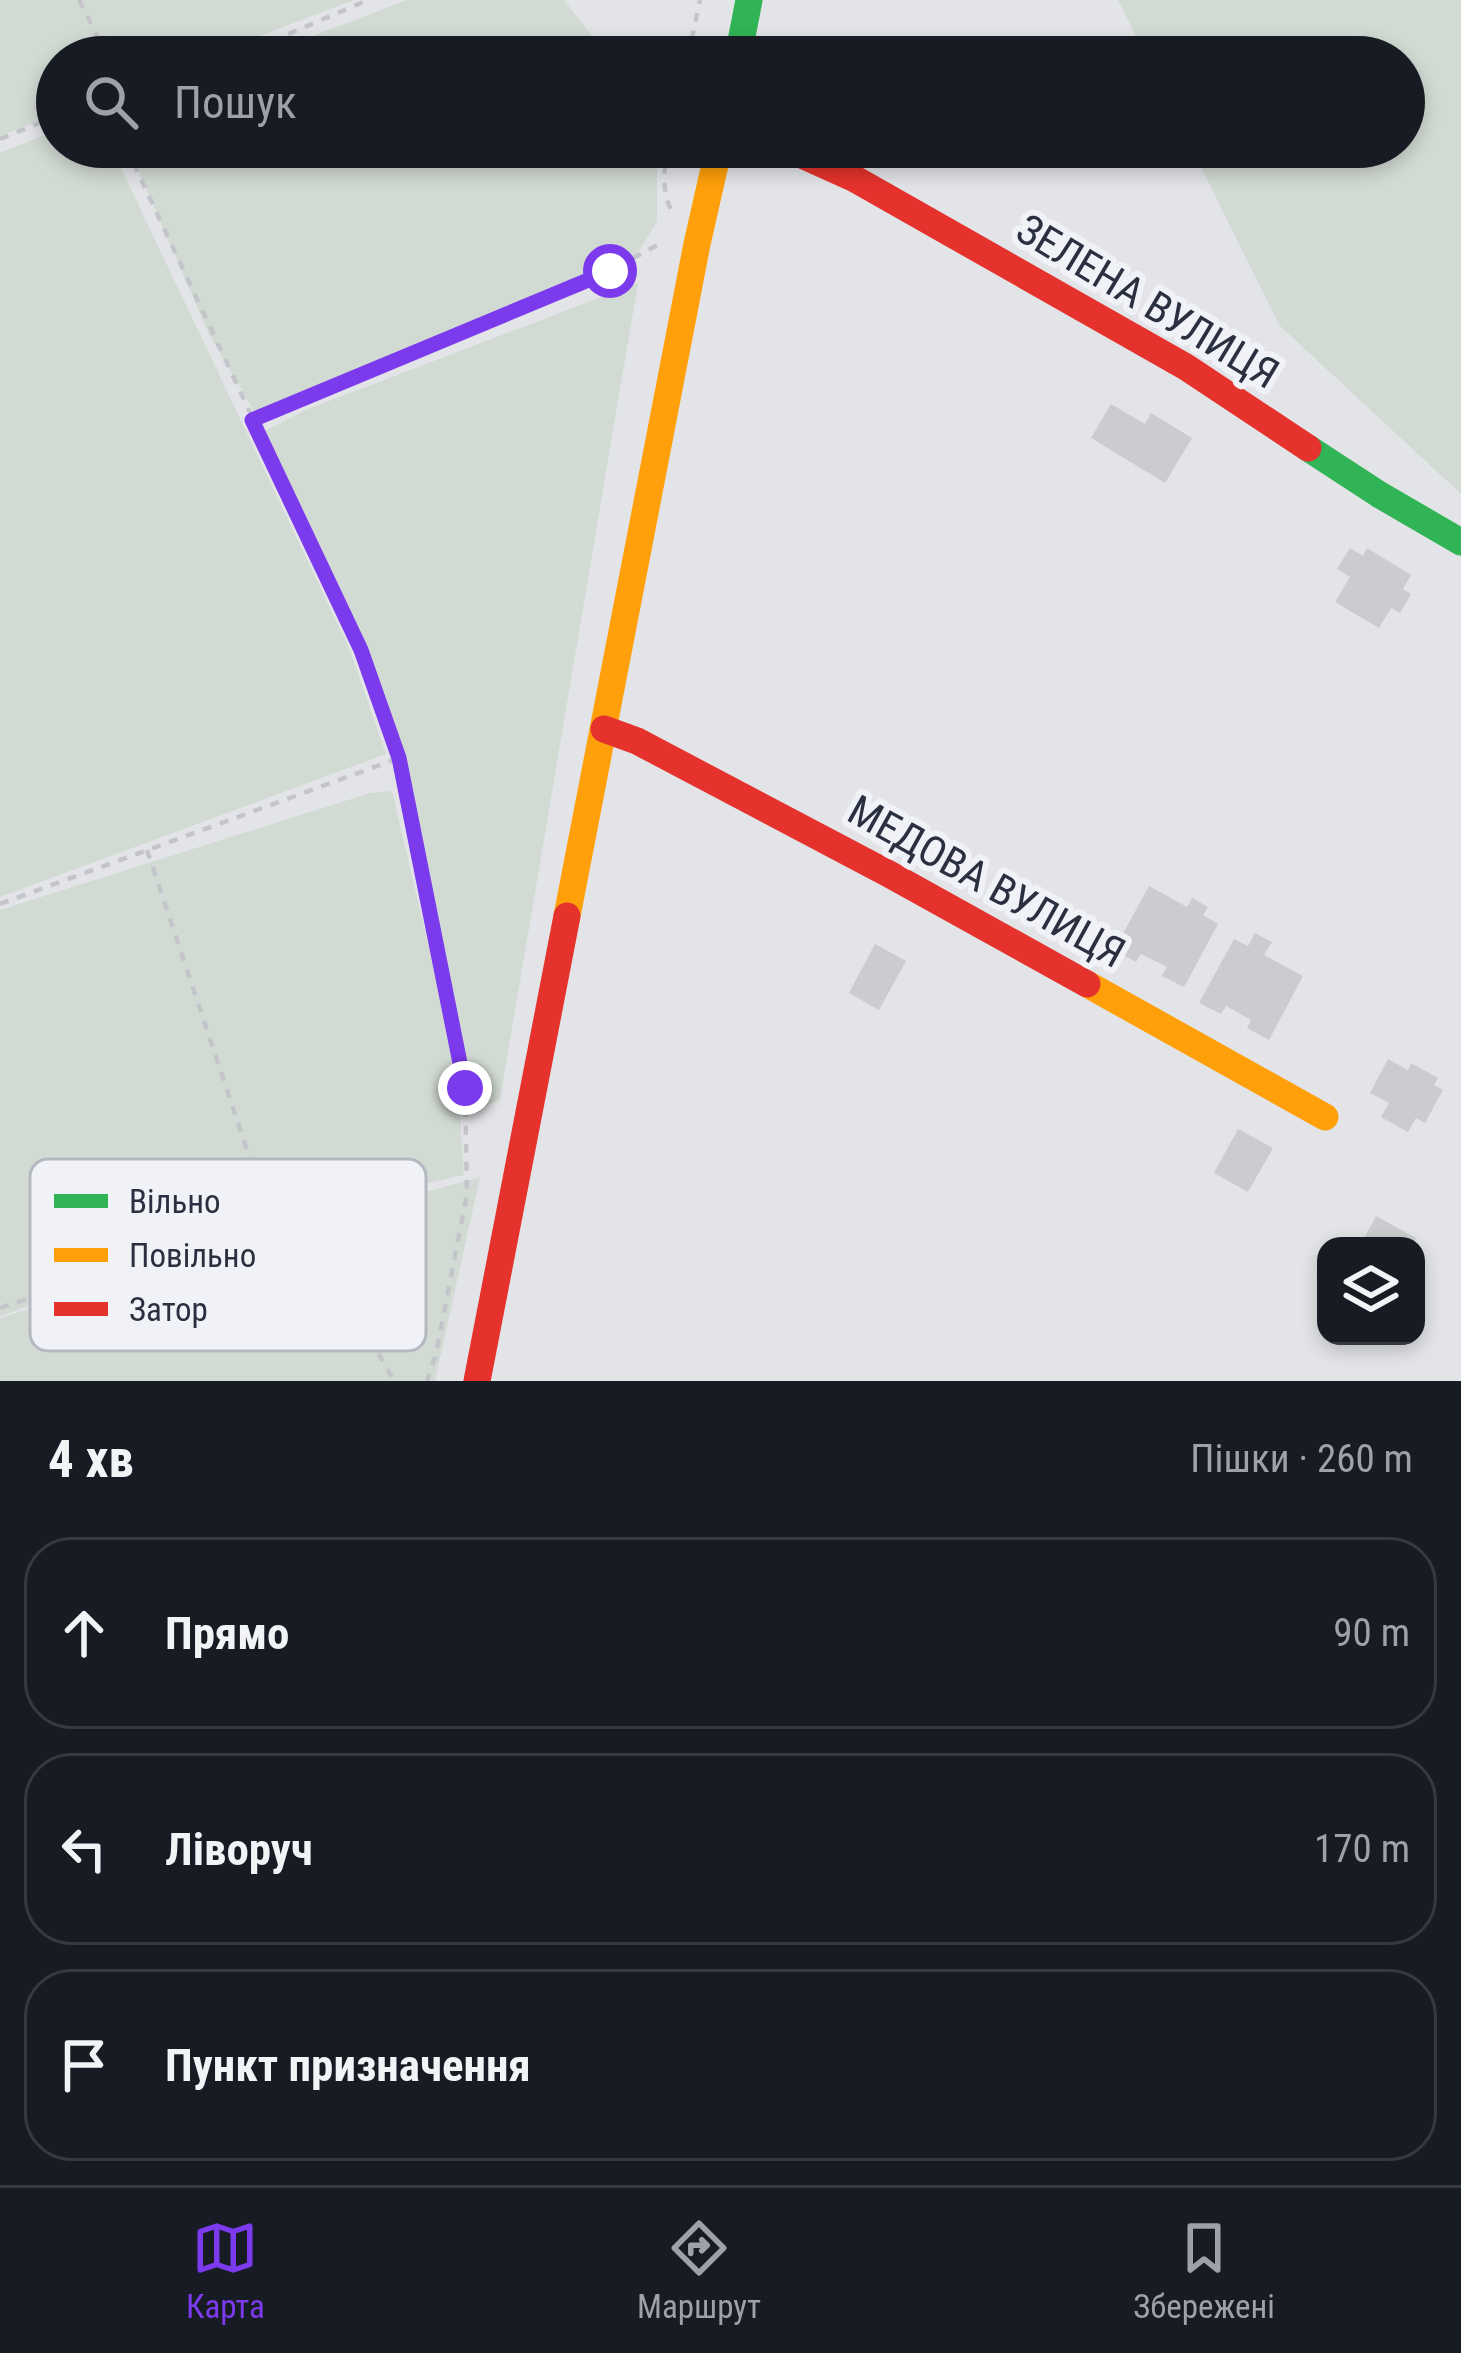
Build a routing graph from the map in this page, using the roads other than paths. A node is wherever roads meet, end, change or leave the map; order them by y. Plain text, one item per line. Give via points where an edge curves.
1 (749, 0) edge
2 (742, 36) edge
3 (714, 168) edge
4 (831, 168) edge
5 (1461, 542) edge
6 (604, 728) junction
7 (1325, 1117) dead end
8 (477, 1381) edge

1 - 2 street
3 - 6 street
4 - 5 street, ЗЕЛЕНА ВУЛИЦЯ via 1186,367
6 - 7 street, МЕДОВА ВУЛИЦЯ via 890,874
6 - 8 street

